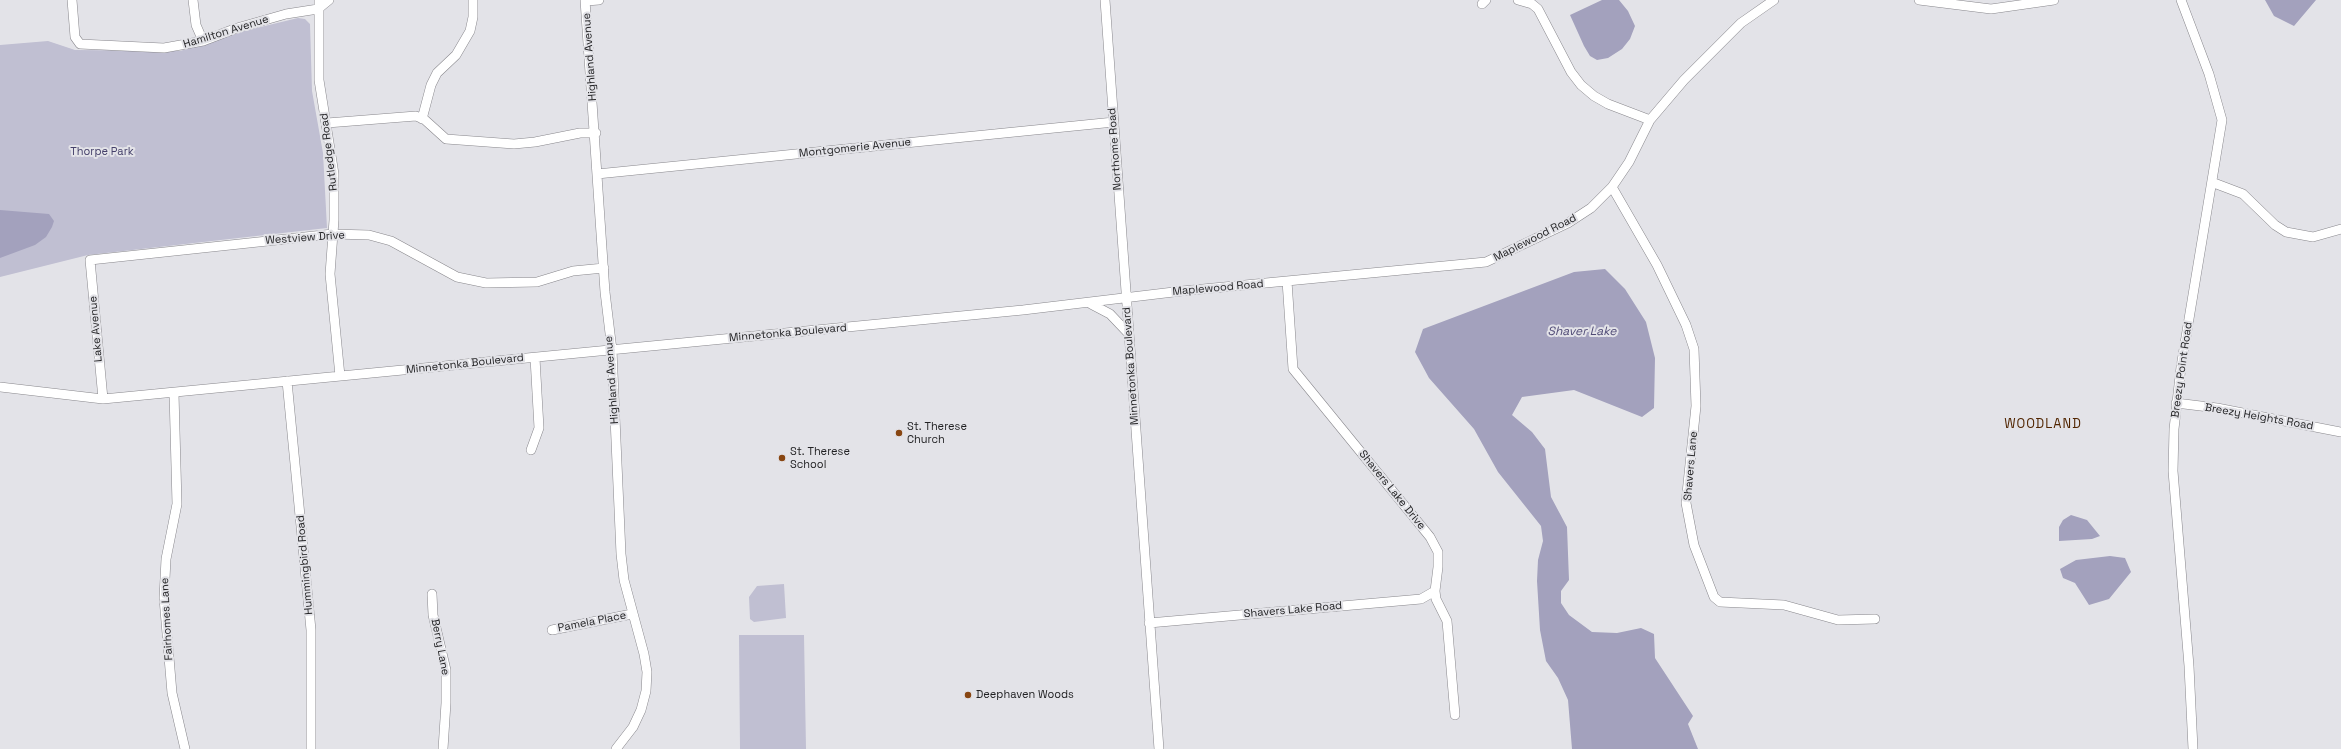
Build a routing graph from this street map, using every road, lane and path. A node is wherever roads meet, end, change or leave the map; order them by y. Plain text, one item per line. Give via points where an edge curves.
1 (72, 0) edge
2 (193, 0) edge
3 (329, 0) edge
4 (473, 0) edge
5 (599, 0) edge
6 (1106, 0) edge
7 (1518, 0) edge
8 (1774, 0) edge
9 (1920, 0) edge
10 (2054, 0) edge
11 (2181, 0) edge
12 (586, 1) edge
13 (318, 4) edge
14 (203, 42) junction
15 (422, 119) junction
16 (1650, 120) junction
17 (1114, 122) junction
18 (327, 123) junction
19 (596, 133) junction
20 (597, 174) junction
21 (2214, 182) junction
22 (1612, 186) junction
23 (2341, 230) edge
24 (333, 234) junction
25 (90, 260) joint
26 (604, 268) junction
27 (1287, 282) junction
28 (1126, 299) junction
29 (1091, 304) junction
30 (1129, 334) junction
31 (612, 350) junction
32 (535, 358) junction
33 (340, 376) junction
34 (287, 381) junction
35 (0, 387) edge
36 (174, 393) junction
37 (103, 399) junction
38 (2176, 403) junction
39 (2341, 432) edge
40 (531, 450) dead end
41 (1435, 591) junction
42 (432, 594) dead end
43 (632, 614) junction
44 (1875, 619) dead end
45 (1149, 623) junction
46 (552, 630) dead end
47 (1455, 715) dead end
48 (185, 749) edge
49 (311, 749) edge
50 (443, 749) edge
51 (616, 749) edge
52 (1159, 749) edge
53 (2193, 749) edge

1 - 14 street, Hamilton Avenue via 75,37 80,44 164,48
2 - 14 street via 196,25
3 - 13 street
4 - 15 street via 470,31 456,54 434,79
5 - 12 street
6 - 17 street, Northome Road
7 - 16 street via 1532,4 1538,9 1571,72 1594,96
8 - 16 street, Maplewood Road via 1741,23 1719,44
9 - 10 street via 1991,9
11 - 21 street, Breezy Point Road via 2209,74 2222,120
12 - 19 street, Highland Avenue
13 - 14 street, Hamilton Avenue via 237,28
13 - 18 street, Rutledge Road via 319,80
15 - 18 street via 406,116
15 - 19 street via 438,134 454,140 514,144 580,133
16 - 22 street, Maplewood Road via 1629,162
17 - 20 street, Montgomerie Avenue
17 - 28 street, Northome Road
18 - 24 street, Rutledge Road via 334,174
19 - 20 street, Highland Avenue
20 - 26 street, Highland Avenue
21 - 23 street via 2243,194 2275,225 2286,232 2313,237
21 - 38 street, Breezy Point Road
22 - 27 street, Maplewood Road via 1591,208 1568,222 1486,262
22 - 44 street, Shavers Lane via 1657,265 1686,325 1694,349 1696,406 1686,503 1694,545 1714,596 1720,602 1784,605 1838,620
24 - 25 street, Westview Drive
24 - 26 street, Westview Drive via 369,235 391,241 457,277 486,283 537,282 573,272
24 - 33 street, Rutledge Road via 331,296
25 - 37 street, Lake Avenue
26 - 31 street, Highland Avenue
27 - 28 street, Maplewood Road via 1182,291
27 - 41 street, Shavers Lake Drive via 1293,369 1435,544 1439,559
28 - 29 street, Minnetonka Boulevard
28 - 30 street, Minnetonka Boulevard
29 - 30 street via 1110,314
29 - 31 street, Minnetonka Boulevard
30 - 45 street, Minnetonka Boulevard
31 - 32 street, Minnetonka Boulevard
31 - 43 street, Highland Avenue via 621,554
32 - 33 street, Minnetonka Boulevard
32 - 40 street via 539,428
33 - 34 street, Minnetonka Boulevard
34 - 36 street, Minnetonka Boulevard
34 - 49 street, Hummingbird Road via 311,630
35 - 37 street, Minnetonka Boulevard
36 - 37 street, Minnetonka Boulevard
36 - 48 street, Fairhomes Lane via 177,504 166,559 164,598 172,693
38 - 39 street, Breezy Heights Road via 2217,408
38 - 53 street, Breezy Point Road via 2173,471
41 - 45 street, Shavers Lake Road via 1421,599
41 - 47 street, Shavers Lake Drive via 1436,599 1448,621
42 - 50 street, Berry Lane via 433,615 446,675
43 - 46 street, Pamela Place
43 - 51 street, Highland Avenue via 644,654 647,672 646,691 633,727
45 - 52 street, Minnetonka Boulevard

